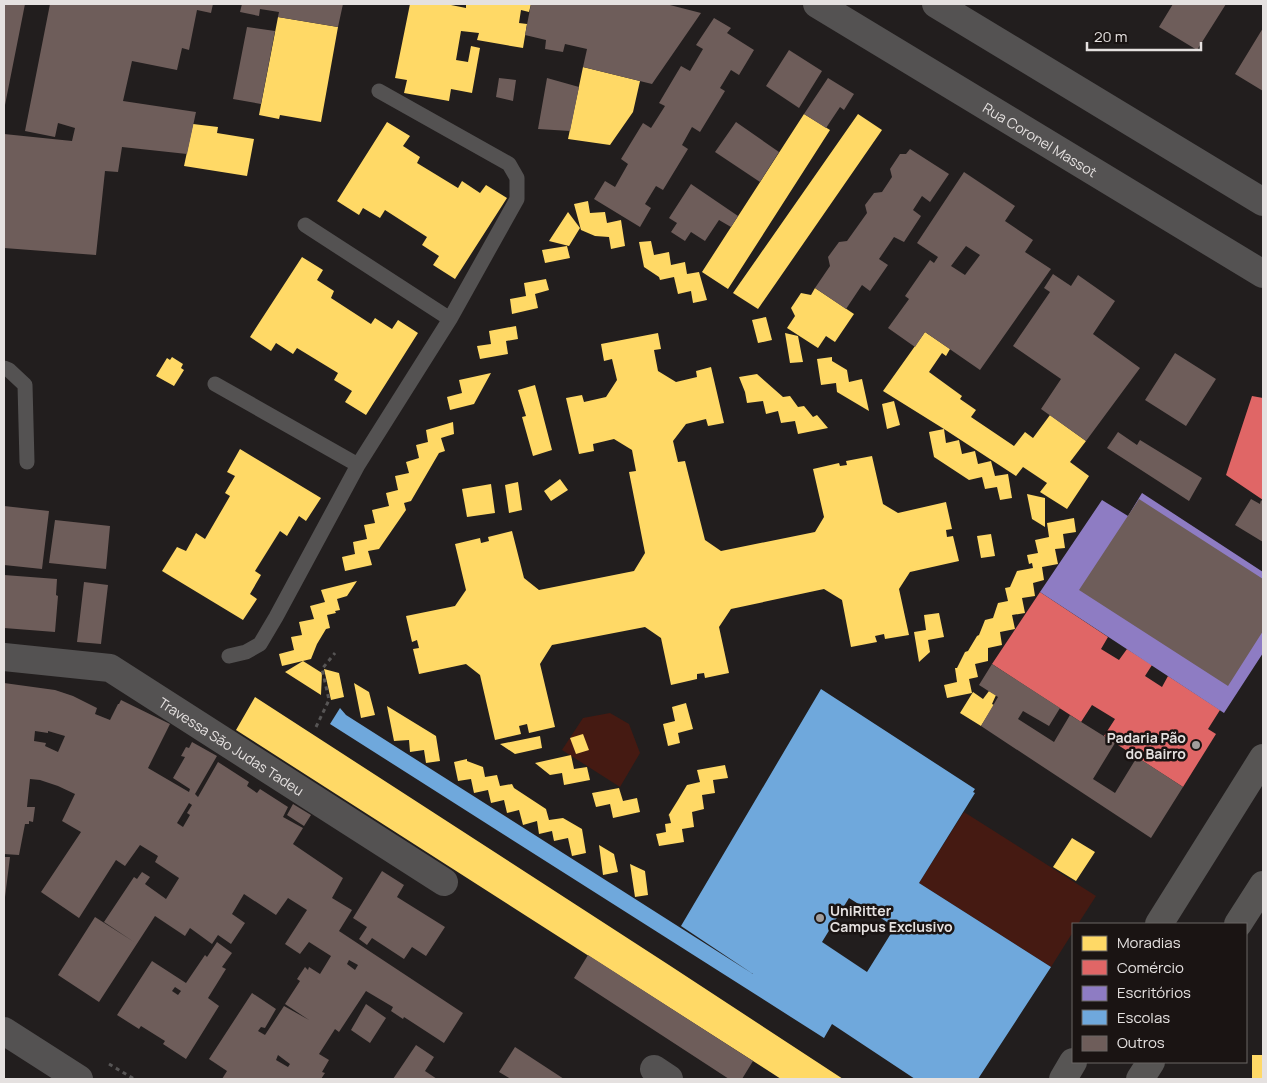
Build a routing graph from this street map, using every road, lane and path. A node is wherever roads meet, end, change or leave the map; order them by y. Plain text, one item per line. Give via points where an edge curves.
1 (817, 4) edge
2 (936, 4) edge
3 (378, 91) dead end
4 (1263, 202) edge
5 (305, 226) dead end
6 (1263, 274) edge
7 (450, 319) junction
8 (4, 368) edge
9 (215, 384) dead end
10 (27, 462) dead end
11 (358, 465) junction
12 (335, 653) dead end
13 (229, 656) dead end
14 (4, 657) edge
15 (316, 727) dead end
16 (1263, 758) edge
17 (444, 882) dead end
18 (1263, 885) edge
19 (1160, 923) edge
20 (1239, 923) edge
21 (4, 1031) edge
22 (1073, 1063) edge
23 (1150, 1063) edge
24 (79, 1079) edge
25 (1063, 1079) edge
26 (1140, 1079) edge

1 - 6 street, Rua Coronel Massot
2 - 4 street
3 - 7 lane via 509,164 517,178 517,199
5 - 7 lane
7 - 11 lane
8 - 10 lane via 25,385
9 - 11 lane
11 - 13 lane via 260,644
12 - 15 path via 322,669 329,700
14 - 17 street, Travessa São Judas Tadeu via 110,668
16 - 19 main road
18 - 20 main road
21 - 24 street
22 - 25 main road
23 - 26 main road

